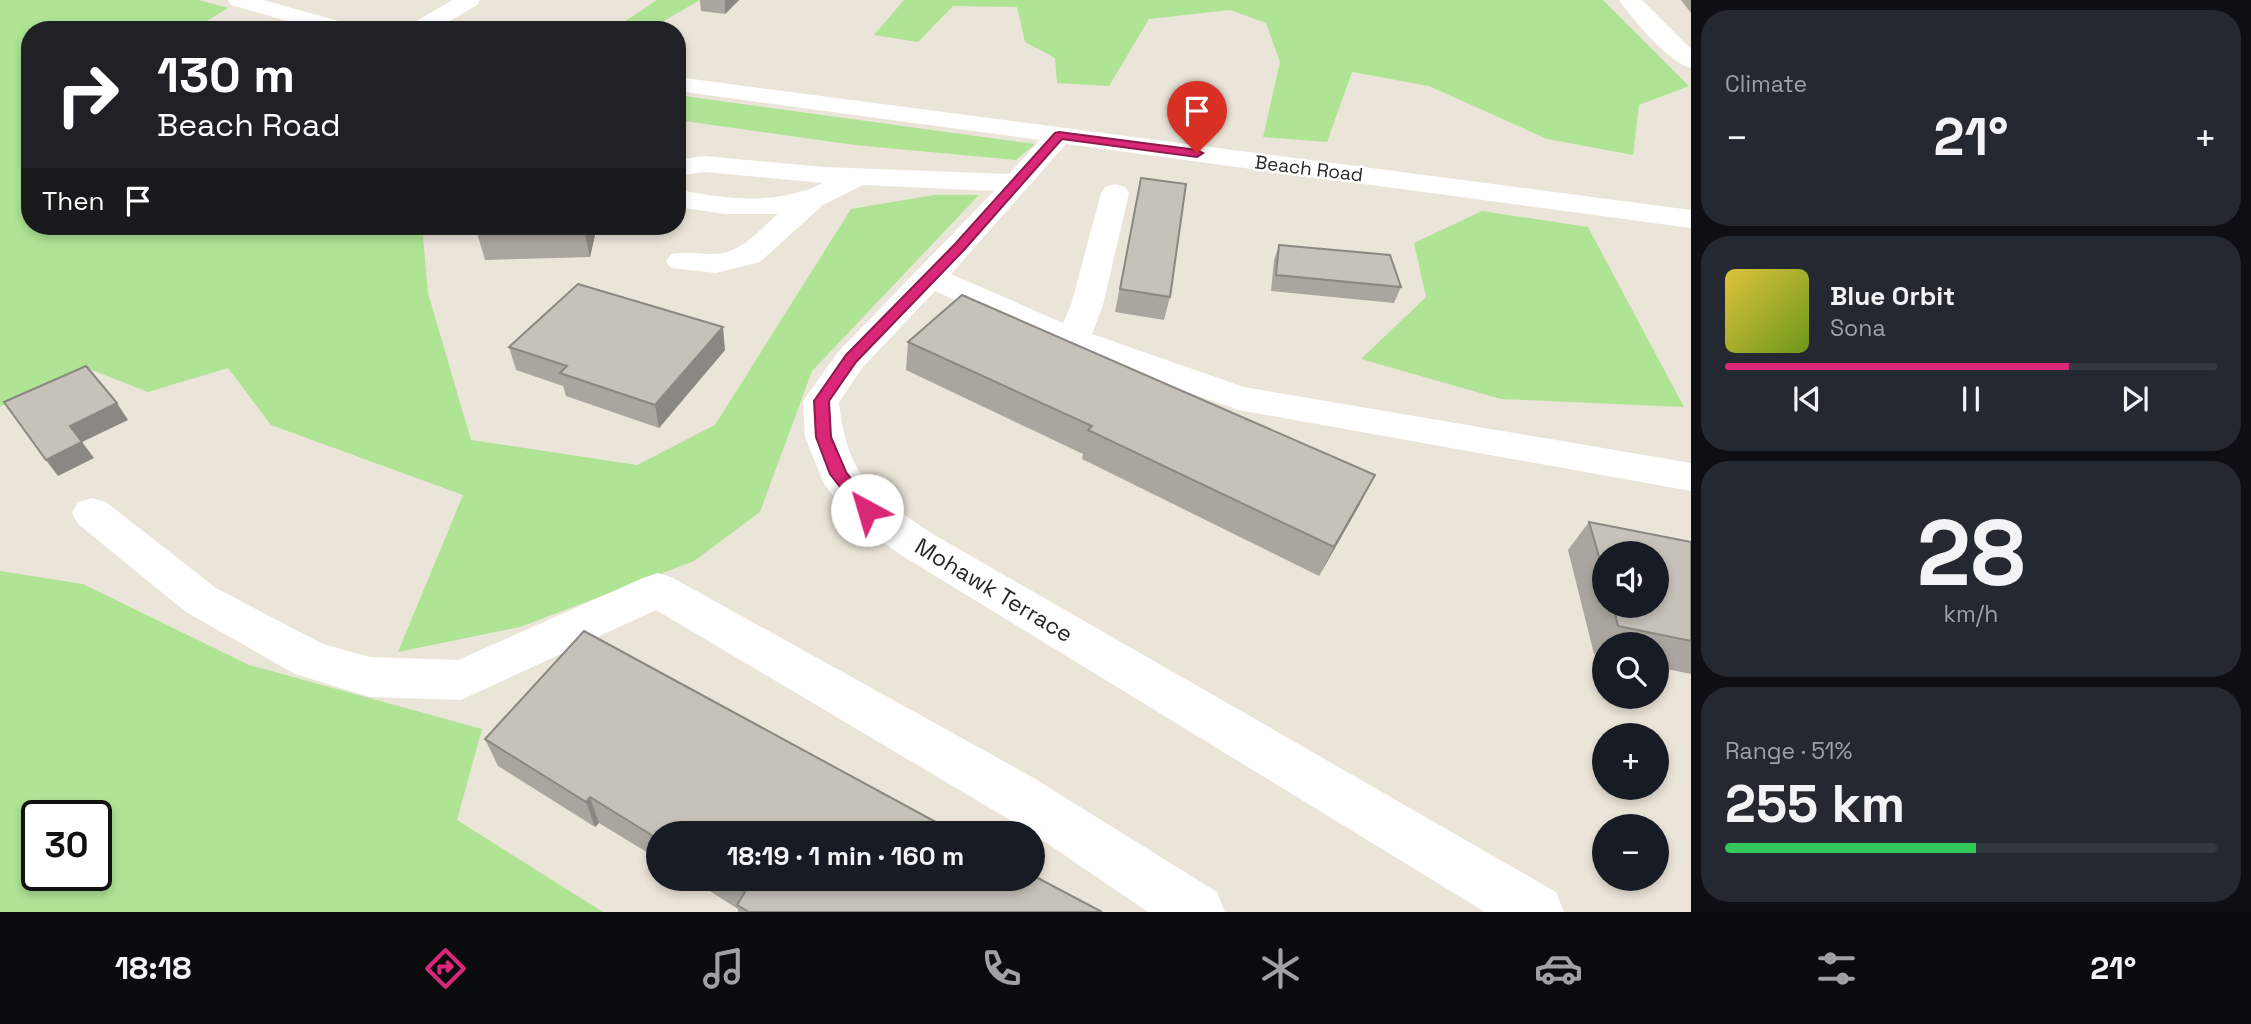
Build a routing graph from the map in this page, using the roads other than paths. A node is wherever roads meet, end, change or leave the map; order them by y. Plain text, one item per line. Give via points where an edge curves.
1 (239, 0) edge
2 (469, 0) edge
3 (1630, 0) edge
4 (313, 21) edge
5 (433, 21) edge
6 (1691, 61) edge
7 (686, 85) edge
8 (1059, 135) junction
9 (686, 167) edge
10 (857, 177) junction
11 (1016, 183) junction
12 (1115, 193) dead end
13 (686, 199) edge
14 (812, 200) junction
15 (1691, 219) edge
16 (682, 261) dead end
17 (930, 277) junction
18 (1073, 340) junction
19 (1691, 477) edge
20 (92, 513) dead end
21 (1197, 912) edge
22 (1536, 912) edge

1 - 4 street
2 - 5 street
3 - 6 street
7 - 8 street, Beach Road
8 - 11 street, Mohawk Terrace
8 - 15 street, Beach Road
9 - 10 street via 704,164
10 - 11 street
10 - 14 street
11 - 17 street, Mohawk Terrace
12 - 18 street via 1087,304
13 - 14 street via 725,205
14 - 16 street via 736,261 710,265
17 - 18 street
17 - 22 street, Mohawk Terrace via 851,359 821,401 824,437 838,474 867,510 916,544
18 - 19 street via 1239,398
20 - 21 street via 201,600 312,660 370,677 461,680 658,590 1014,794

